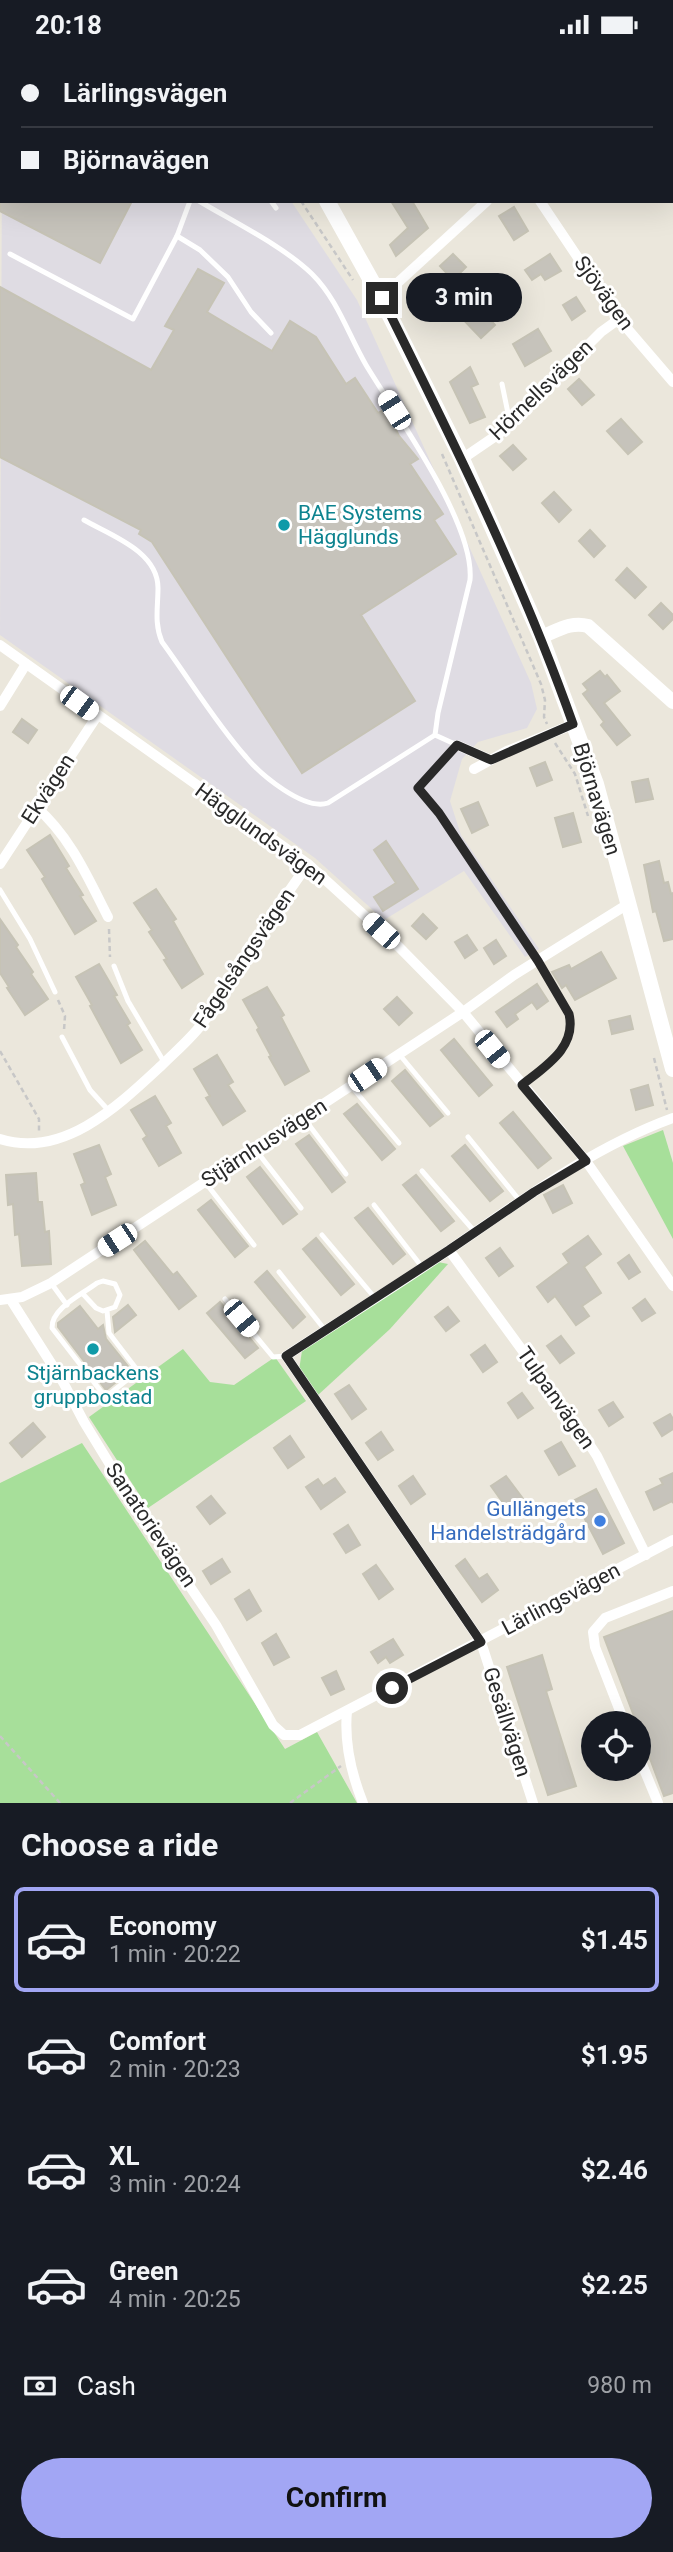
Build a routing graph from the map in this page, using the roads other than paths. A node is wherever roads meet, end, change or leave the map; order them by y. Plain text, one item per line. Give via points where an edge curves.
1 (189, 203) edge
2 (202, 203) edge
3 (272, 203) edge
4 (328, 203) edge
5 (485, 203) edge
6 (541, 203) edge
7 (276, 208) dead end
8 (177, 236) junction
9 (10, 254) dead end
10 (382, 298) junction
11 (620, 319) junction
12 (271, 333) dead end
13 (673, 382) edge
14 (502, 384) dead end
15 (510, 423) junction
16 (462, 459) junction
17 (84, 520) dead end
18 (541, 638) junction
19 (0, 645) edge
20 (26, 664) junction
21 (673, 702) edge
22 (0, 706) edge
23 (97, 716) junction
24 (573, 724) junction
25 (435, 735) junction
26 (457, 745) junction
27 (491, 760) junction
28 (474, 769) dead end
29 (36, 807) junction
30 (0, 864) edge
31 (308, 864) junction
32 (0, 890) edge
33 (628, 904) junction
34 (108, 917) road end
35 (538, 961) junction
36 (114, 966) road end
37 (55, 992) road end
38 (463, 1012) junction
39 (62, 1037) road end
40 (399, 1054) junction
41 (164, 1062) junction
42 (673, 1069) edge
43 (522, 1085) junction
44 (351, 1086) junction
45 (109, 1111) junction
46 (448, 1113) dead end
47 (303, 1117) junction
48 (671, 1119) edge
49 (468, 1136) dead end
50 (0, 1139) edge
51 (398, 1143) dead end
52 (255, 1149) junction
53 (586, 1161) junction
54 (422, 1171) dead end
55 (346, 1174) dead end
56 (205, 1182) junction
57 (520, 1201) junction
58 (374, 1205) dead end
59 (301, 1208) dead end
60 (475, 1232) junction
61 (322, 1235) dead end
62 (254, 1245) dead end
63 (449, 1250) junction
64 (422, 1268) junction
65 (279, 1272) dead end
66 (51, 1283) junction
67 (673, 1286) edge
68 (83, 1294) junction
69 (375, 1298) junction
70 (225, 1299) dead end
71 (5, 1300) edge
72 (67, 1305) junction
73 (107, 1311) junction
74 (325, 1330) junction
75 (286, 1356) junction
76 (673, 1540) edge
77 (646, 1555) junction
78 (673, 1591) edge
79 (481, 1642) junction
80 (347, 1710) junction
81 (620, 1711) edge
82 (300, 1735) joint
83 (649, 1781) edge
84 (363, 1803) edge
85 (533, 1803) edge
86 (658, 1803) edge

1 - 8 lane
2 - 25 lane via 297,261 323,285 454,517 470,560 470,580
3 - 7 lane
4 - 10 main road, Björnavägen
5 - 10 street
6 - 11 street, Sjövägen
8 - 9 lane via 133,319
8 - 12 lane via 228,277
10 - 16 main road, Björnavägen
11 - 13 street, Sjövägen
11 - 15 street, Hörnellsvägen via 601,332
14 - 15 lane
15 - 16 street, Hörnellsvägen
16 - 18 main road, Björnavägen
17 - 25 lane via 132,547 149,563 158,581 156,621 162,642 247,758 299,799 314,805 328,803
18 - 21 street via 577,623 588,627
18 - 24 main road, Björnavägen
19 - 20 street, Hägglundsvägen
20 - 22 street
20 - 23 street, Hägglundsvägen
23 - 29 street, Ekvägen
23 - 31 street, Hägglundsvägen
24 - 27 street
24 - 33 main road, Björnavägen via 596,784
25 - 26 lane
26 - 27 street
26 - 35 lane via 418,788
27 - 28 street
29 - 30 street, Ekvägen
29 - 34 street via 74,853
31 - 38 street, Hägglundsvägen
31 - 41 street, Fågelsångsvägen via 205,1020
32 - 37 lane
33 - 35 street, Stjärnhusvägen
33 - 42 main road, Björnavägen
35 - 38 street, Stjärnhusvägen
35 - 43 lane via 572,1024 561,1052
36 - 41 lane via 128,1001
38 - 40 street, Stjärnhusvägen
38 - 43 street, Hägglundsvägen
39 - 45 lane via 90,1090
40 - 44 street, Stjärnhusvägen
40 - 46 lane
41 - 45 street, Fågelsångsvägen
43 - 53 street, Hägglundsvägen
44 - 47 street, Stjärnhusvägen
44 - 51 lane
45 - 50 street, Fågelsångsvägen via 74,1132 37,1144
47 - 52 street, Stjärnhusvägen
47 - 55 lane
48 - 53 street
49 - 57 lane
52 - 56 street, Stjärnhusvägen
52 - 59 lane
53 - 57 street
53 - 67 street, Hägglundsvägen
54 - 60 lane
56 - 62 lane
56 - 66 street, Stjärnhusvägen
57 - 60 street
58 - 64 lane
60 - 63 street
61 - 69 lane
63 - 64 street
63 - 77 street, Tulpanvägen via 597,1456
64 - 69 street
65 - 74 lane
66 - 71 street, Stjärnhusvägen
66 - 72 lane
68 - 72 lane
68 - 73 lane via 96,1308
68 - 73 lane via 100,1282 115,1284 119,1299
69 - 74 street
70 - 75 lane via 272,1357
71 - 82 street, Sanatorievägen via 211,1616 273,1725 284,1735
72 - 73 lane via 54,1315 52,1328 107,1396 138,1371 110,1333
74 - 75 street
75 - 79 street, Gesällvägen
76 - 77 street, Lärlingsvägen
77 - 79 street, Lärlingsvägen
78 - 81 street via 605,1618 593,1632
79 - 80 street, Lärlingsvägen
79 - 85 street, Gesällvägen
80 - 82 street, Lärlingsvägen
80 - 84 street via 349,1759
83 - 86 street

